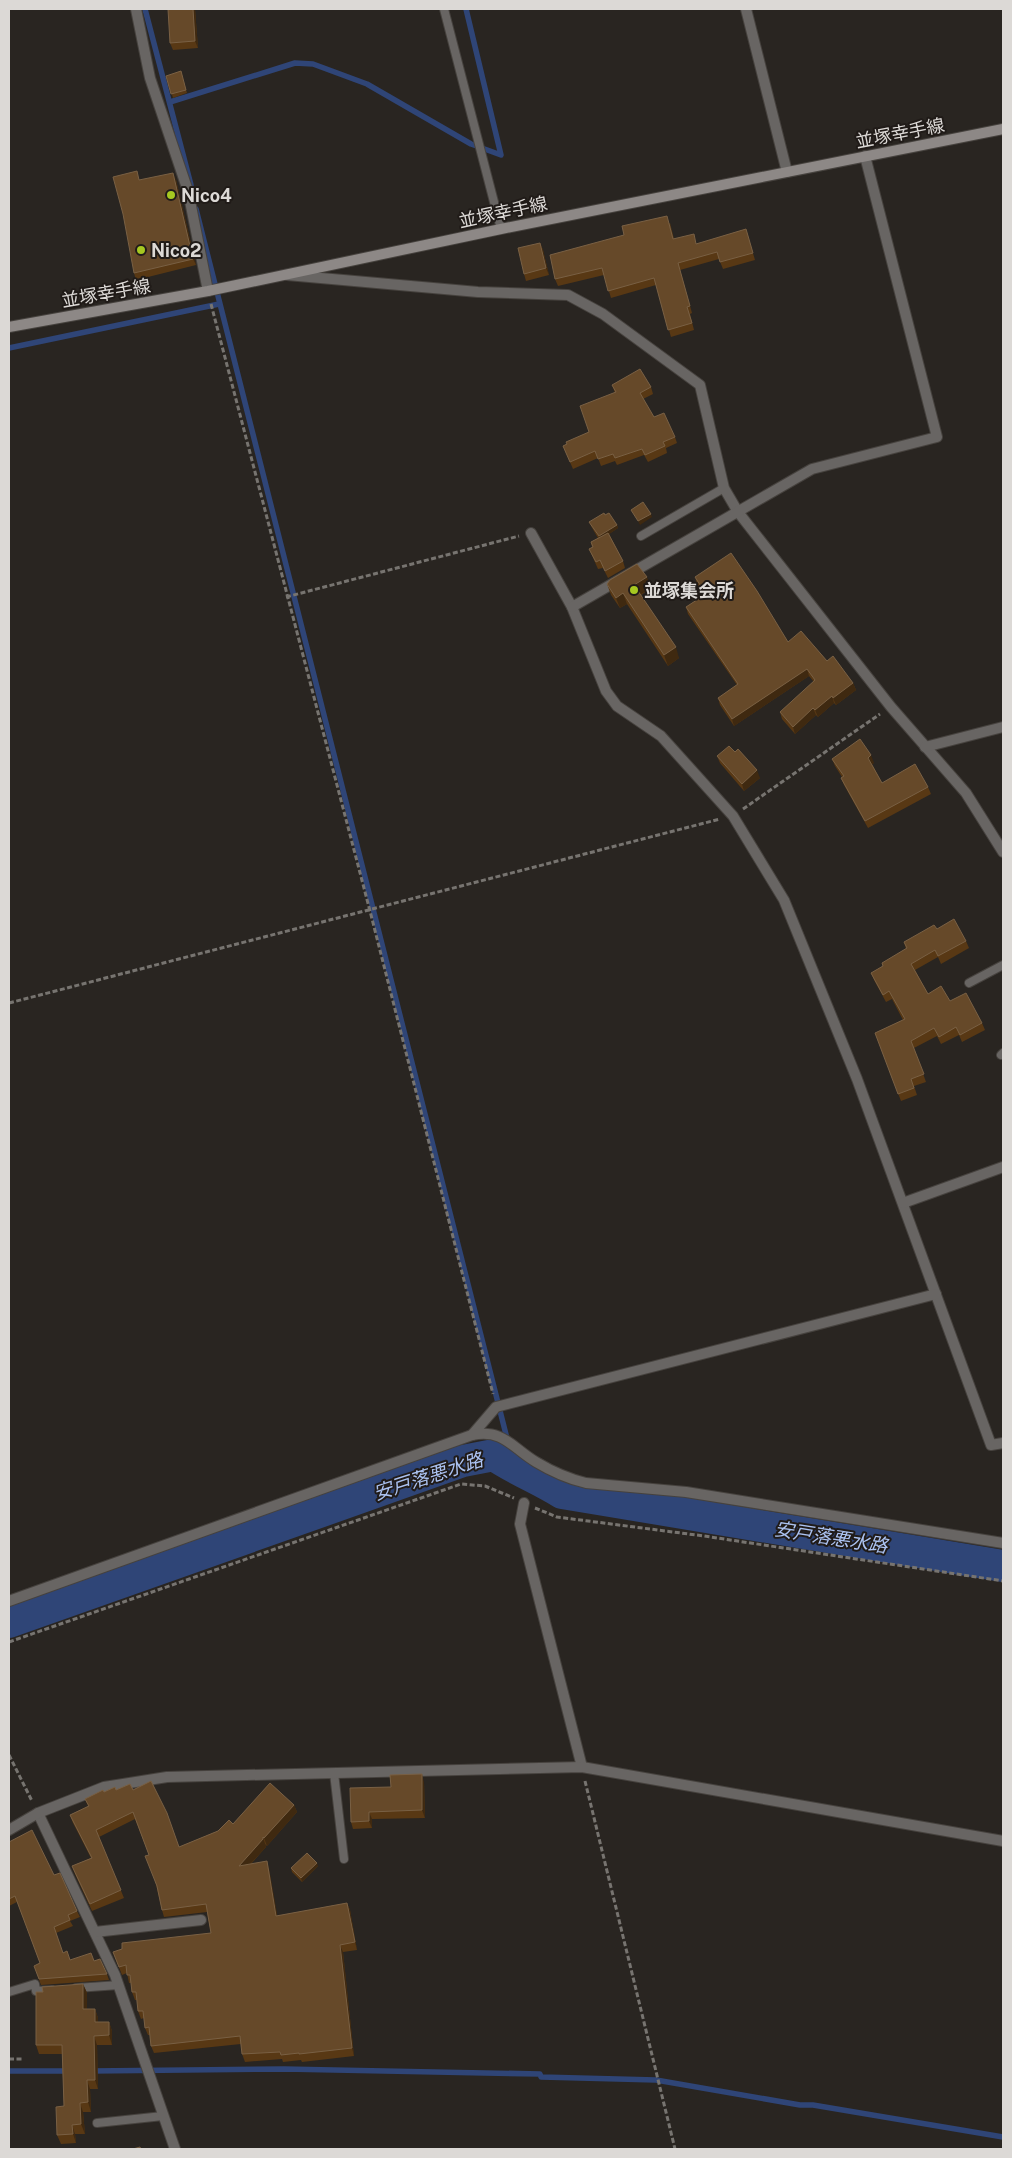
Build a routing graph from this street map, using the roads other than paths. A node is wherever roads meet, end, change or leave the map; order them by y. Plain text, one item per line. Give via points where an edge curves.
1 (136, 9) edge
2 (444, 9) edge
3 (746, 9) edge
4 (1003, 129) edge
5 (865, 156) junction
6 (787, 172) junction
7 (501, 229) junction
8 (285, 275) junction
9 (208, 291) junction
10 (9, 327) edge
11 (724, 488) junction
12 (738, 512) junction
13 (531, 533) road end
14 (641, 536) dead end
15 (572, 606) junction
16 (1003, 727) edge
17 (925, 747) junction
18 (1003, 852) edge
19 (1003, 965) edge
20 (969, 983) dead end
21 (1003, 1167) edge
22 (903, 1203) junction
23 (936, 1294) junction
24 (472, 1435) junction
25 (1003, 1444) edge
26 (524, 1503) road end
27 (1003, 1543) edge
28 (9, 1601) edge
29 (582, 1767) junction
30 (334, 1773) junction
31 (38, 1813) junction
32 (9, 1830) edge
33 (1003, 1841) edge
34 (344, 1859) dead end
35 (201, 1920) dead end
36 (95, 1932) junction
37 (119, 1985) junction
38 (9, 1992) edge
39 (163, 2116) junction
40 (97, 2123) dead end
41 (175, 2149) edge

1 - 9 street via 150,78 188,191
2 - 7 lane
3 - 6 street
4 - 5 main road, 並塚幸手線
5 - 6 main road, 並塚幸手線
5 - 12 street via 936,437 812,469
6 - 7 main road, 並塚幸手線
7 - 8 main road, 並塚幸手線
8 - 9 main road, 並塚幸手線
8 - 11 street via 478,292 568,296 603,314 700,385
9 - 10 main road, 並塚幸手線
11 - 12 street
11 - 14 lane
12 - 15 street
12 - 17 street
13 - 15 street
15 - 22 street via 606,691 617,706 661,736 733,816 784,900 857,1078
16 - 17 street
17 - 18 street via 966,793
19 - 20 lane
21 - 22 street
22 - 23 street
23 - 24 street via 496,1407
23 - 25 street via 991,1445
24 - 27 street via 502,1437 537,1462 573,1480 686,1492
24 - 28 street
26 - 29 street via 520,1524
29 - 30 street
29 - 33 street
30 - 31 street via 167,1777 104,1787
30 - 34 lane
31 - 32 street
31 - 36 street
35 - 36 street
36 - 37 street
37 - 38 lane via 36,1991 34,1984
37 - 39 street
39 - 40 lane
39 - 41 street

